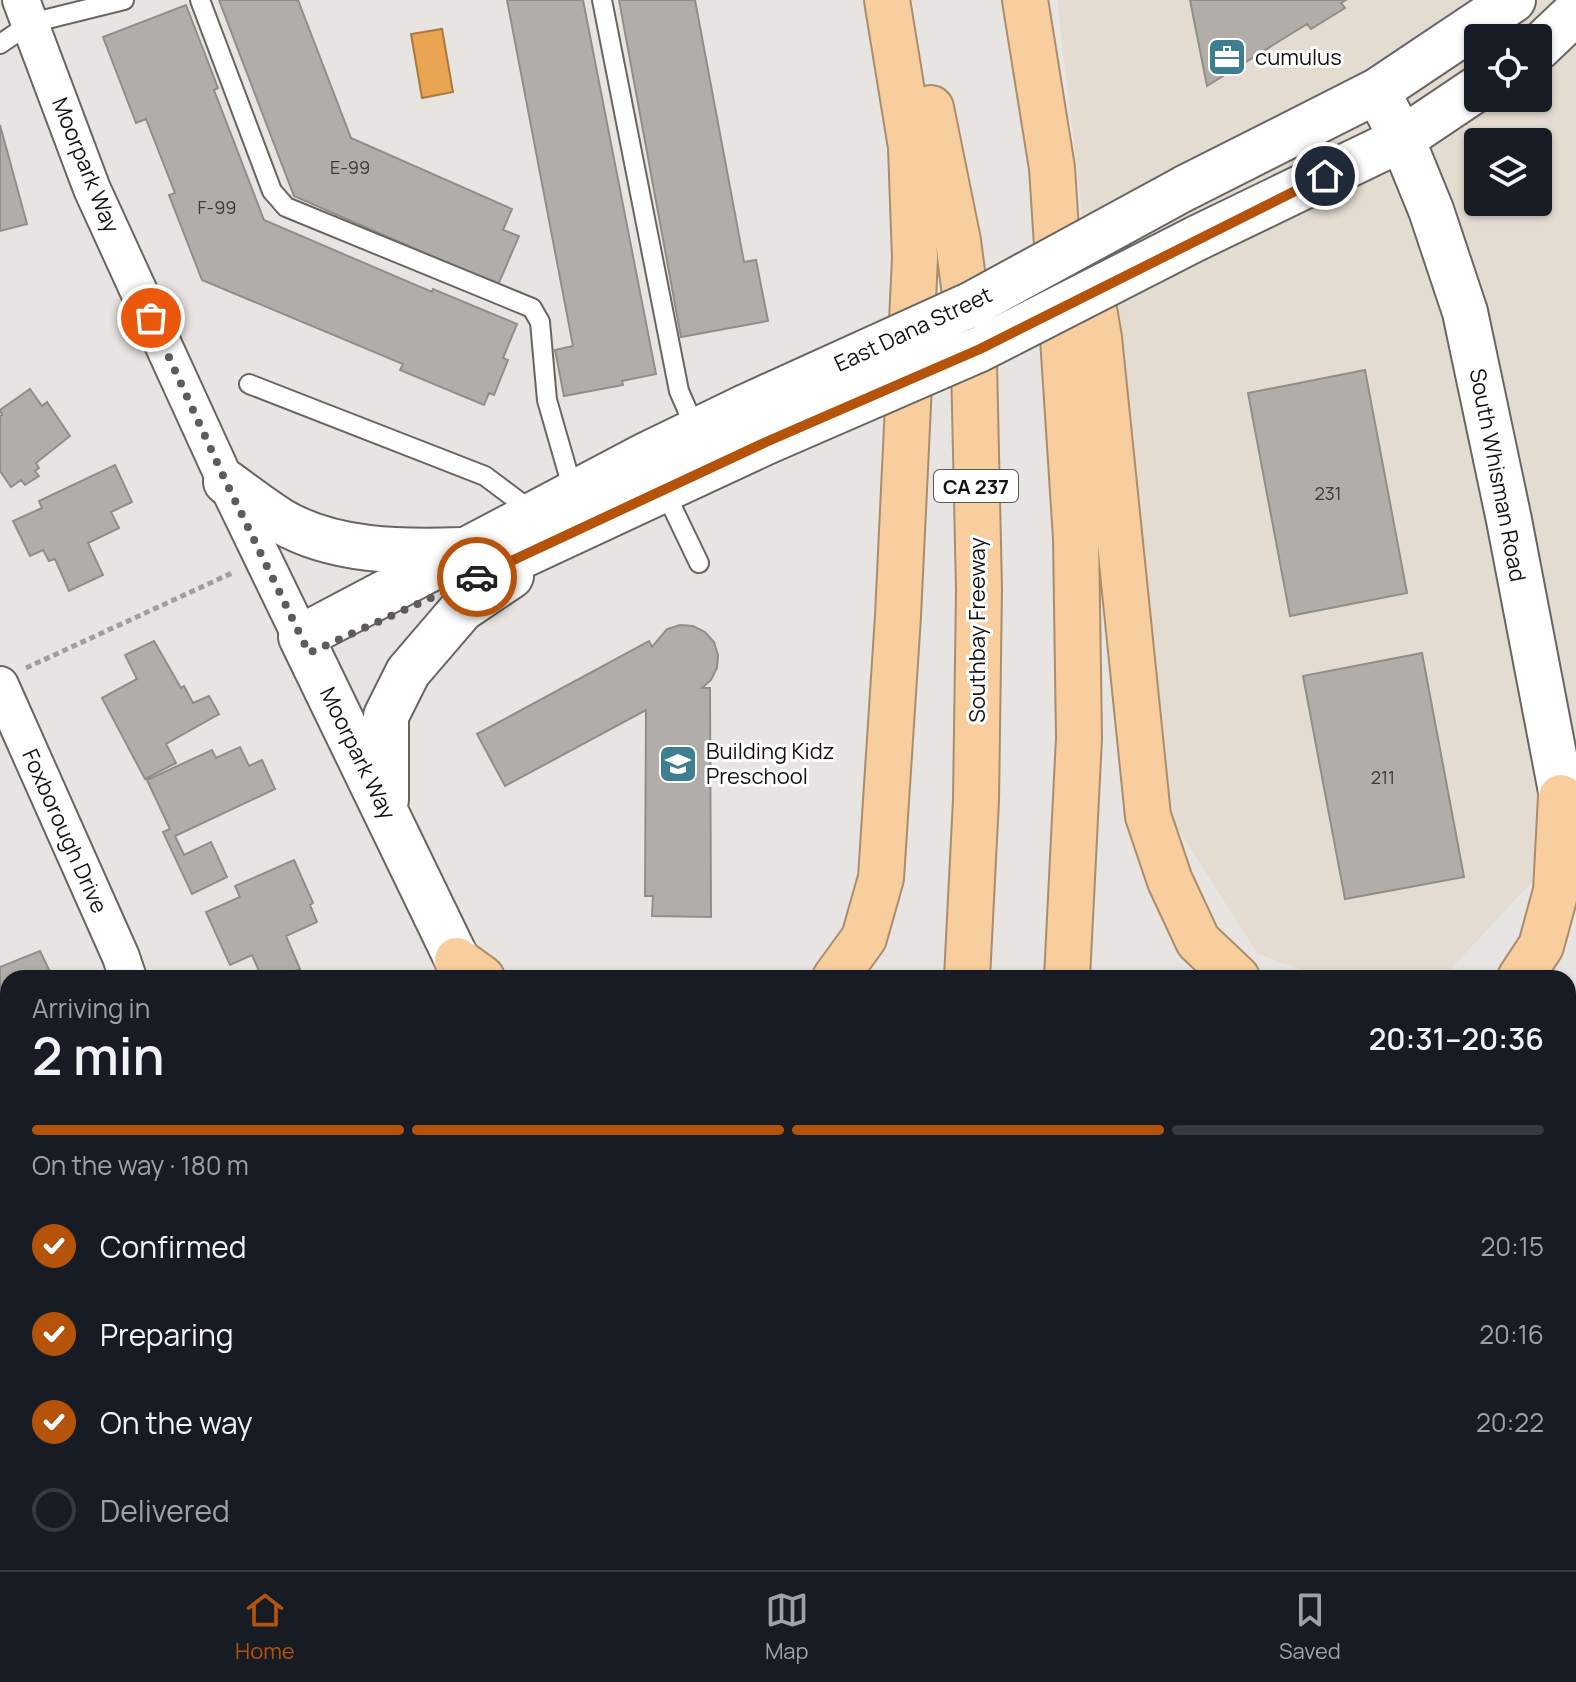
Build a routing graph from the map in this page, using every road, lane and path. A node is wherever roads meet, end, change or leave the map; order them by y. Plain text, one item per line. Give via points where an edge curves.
1 (124, 0) edge
2 (200, 0) edge
3 (602, 0) edge
4 (887, 0) edge
5 (910, 0) edge
6 (1025, 0) edge
7 (1513, 0) edge
8 (26, 12) edge
9 (1576, 12) edge
10 (1552, 35) edge
11 (0, 44) edge
12 (1377, 91) junction
13 (1464, 97) edge
14 (1402, 139) junction
15 (1052, 168) junction
16 (249, 384) dead end
17 (755, 425) junction
18 (696, 431) junction
19 (656, 473) junction
20 (226, 482) junction
21 (559, 515) junction
22 (471, 549) junction
23 (699, 563) dead end
24 (234, 572) dead end
25 (305, 645) junction
26 (1534, 657) junction
27 (11, 677) edge
28 (1576, 754) edge
29 (1561, 797) junction
30 (386, 810) junction
31 (1576, 871) edge
32 (125, 970) edge
33 (468, 970) edge
34 (841, 970) edge
35 (967, 970) edge
36 (1067, 970) edge
37 (1229, 970) edge
38 (1525, 970) edge

1 - 8 lane
2 - 21 lane via 272,191 286,207 532,308 540,322
3 - 18 lane via 679,391
4 - 34 highway via 911,147 915,258 898,616 881,878 864,938
5 - 35 highway, Southbay Freeway / CA 237 via 958,241 974,362 978,665
6 - 15 highway
7 - 12 main road, East Dana Street
8 - 11 lane
8 - 20 street, Moorpark Way via 92,189
9 - 10 main road
12 - 14 main road, South Whisman Road
12 - 17 main road, East Dana Street, bridge via 1185,188
13 - 14 main road, East Dana Street
14 - 17 main road, East Dana Street, bridge via 980,349
14 - 26 main road, South Whisman Road via 1465,312
15 - 36 highway via 1076,538 1079,738
15 - 37 highway via 1088,274 1099,338 1148,816 1198,941
16 - 21 lane via 485,476
17 - 18 main road, East Dana Street
17 - 19 main road, East Dana Street
18 - 19 main road, East Dana Street
19 - 21 main road, East Dana Street
19 - 23 lane
20 - 22 main road via 282,522 338,544 415,552
20 - 25 street, Moorpark Way
21 - 22 main road, East Dana Street
21 - 25 main road, East Dana Street
21 - 30 main road via 462,609 408,672 386,716
22 - 25 main road, East Dana Street
24 - 27 path
25 - 30 main road, Moorpark Way
26 - 28 main road
26 - 29 main road, South Whisman Road
27 - 32 street, Foxborough Drive
29 - 31 main road, South Whisman Road
29 - 38 highway via 1556,891 1541,946
30 - 33 main road, Moorpark Way

